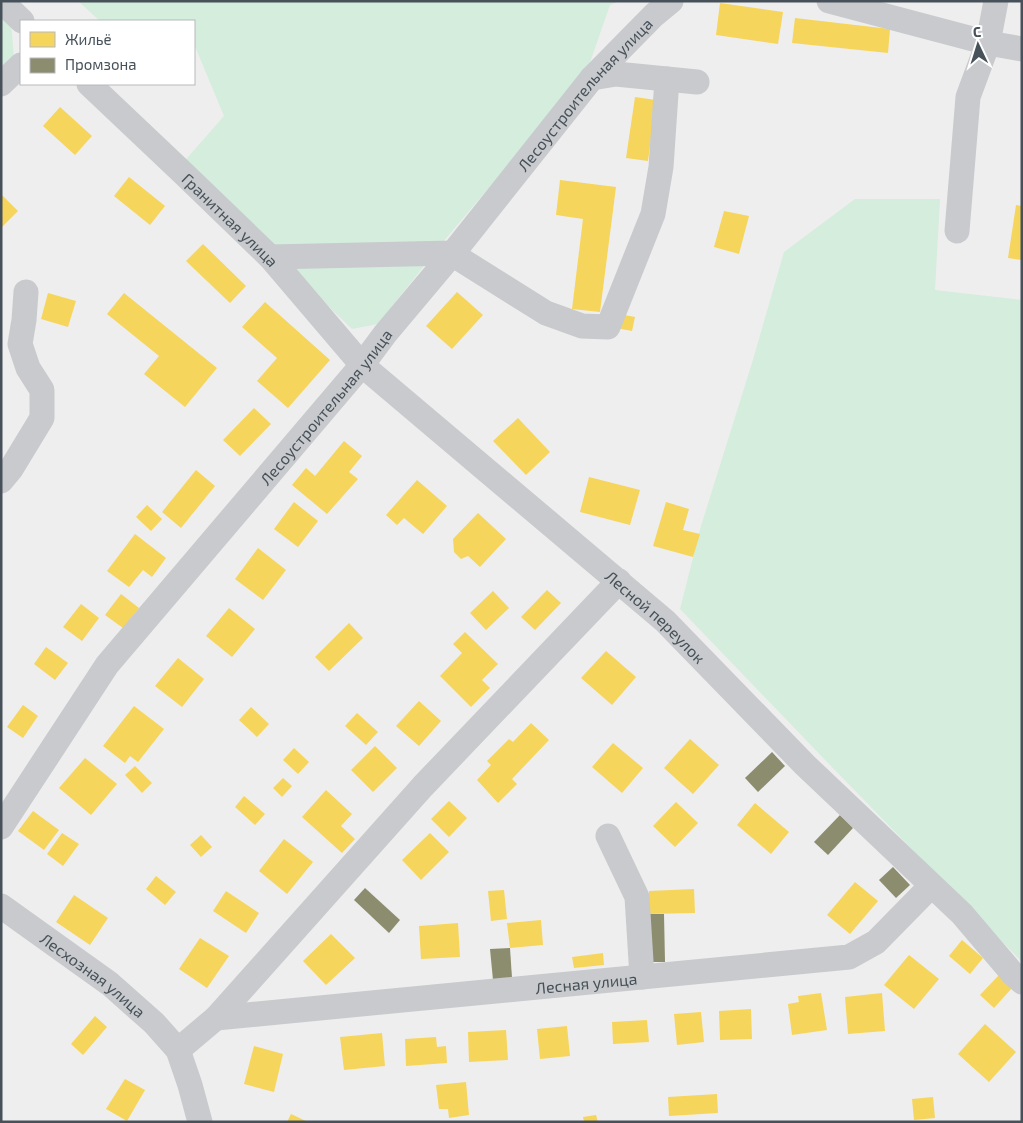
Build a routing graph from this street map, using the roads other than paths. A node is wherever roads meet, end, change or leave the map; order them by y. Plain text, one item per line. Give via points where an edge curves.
1 (1, 1) edge
2 (670, 1) edge
3 (829, 1) edge
4 (996, 1) edge
5 (21, 20) edge
6 (988, 43) junction
7 (1022, 49) edge
8 (20, 66) edge
9 (592, 78) junction
10 (668, 79) junction
11 (697, 82) dead end
12 (1, 84) edge
13 (90, 85) edge
14 (957, 230) dead end
15 (454, 255) junction
16 (270, 257) junction
17 (26, 292) dead end
18 (362, 365) junction
19 (1, 481) edge
20 (619, 580) junction
21 (1, 827) edge
22 (608, 836) dead end
23 (931, 886) junction
24 (1, 906) edge
25 (642, 977) junction
26 (1022, 982) edge
27 (216, 1018) junction
28 (178, 1050) junction
29 (200, 1122) edge

1 - 5 street
2 - 9 street, Лесоустроительная улица
3 - 6 street
4 - 6 street
6 - 7 street
6 - 14 street via 968,98
8 - 12 street
9 - 10 street via 616,74
9 - 15 street, Лесоустроительная улица
10 - 11 street
10 - 15 street via 661,167 653,214 608,327 582,326 546,313
13 - 16 street, Гранитная улица
15 - 16 street
15 - 18 street, Лесоустроительная улица
16 - 18 street, Гранитная улица
17 - 19 street via 20,344 28,368 42,390 42,418 12,470
18 - 20 street, Лесной переулок
18 - 21 street, Лесоустроительная улица via 107,665
20 - 23 street, Лесной переулок via 666,621 805,765
20 - 27 street via 423,786
22 - 25 street via 637,896
23 - 25 street, Лесная улица via 876,942 849,957
23 - 26 street, Лесной переулок via 962,914
24 - 28 street, Лесхозная улица via 110,984 154,1023
25 - 27 street, Лесная улица
27 - 28 street
28 - 29 street

